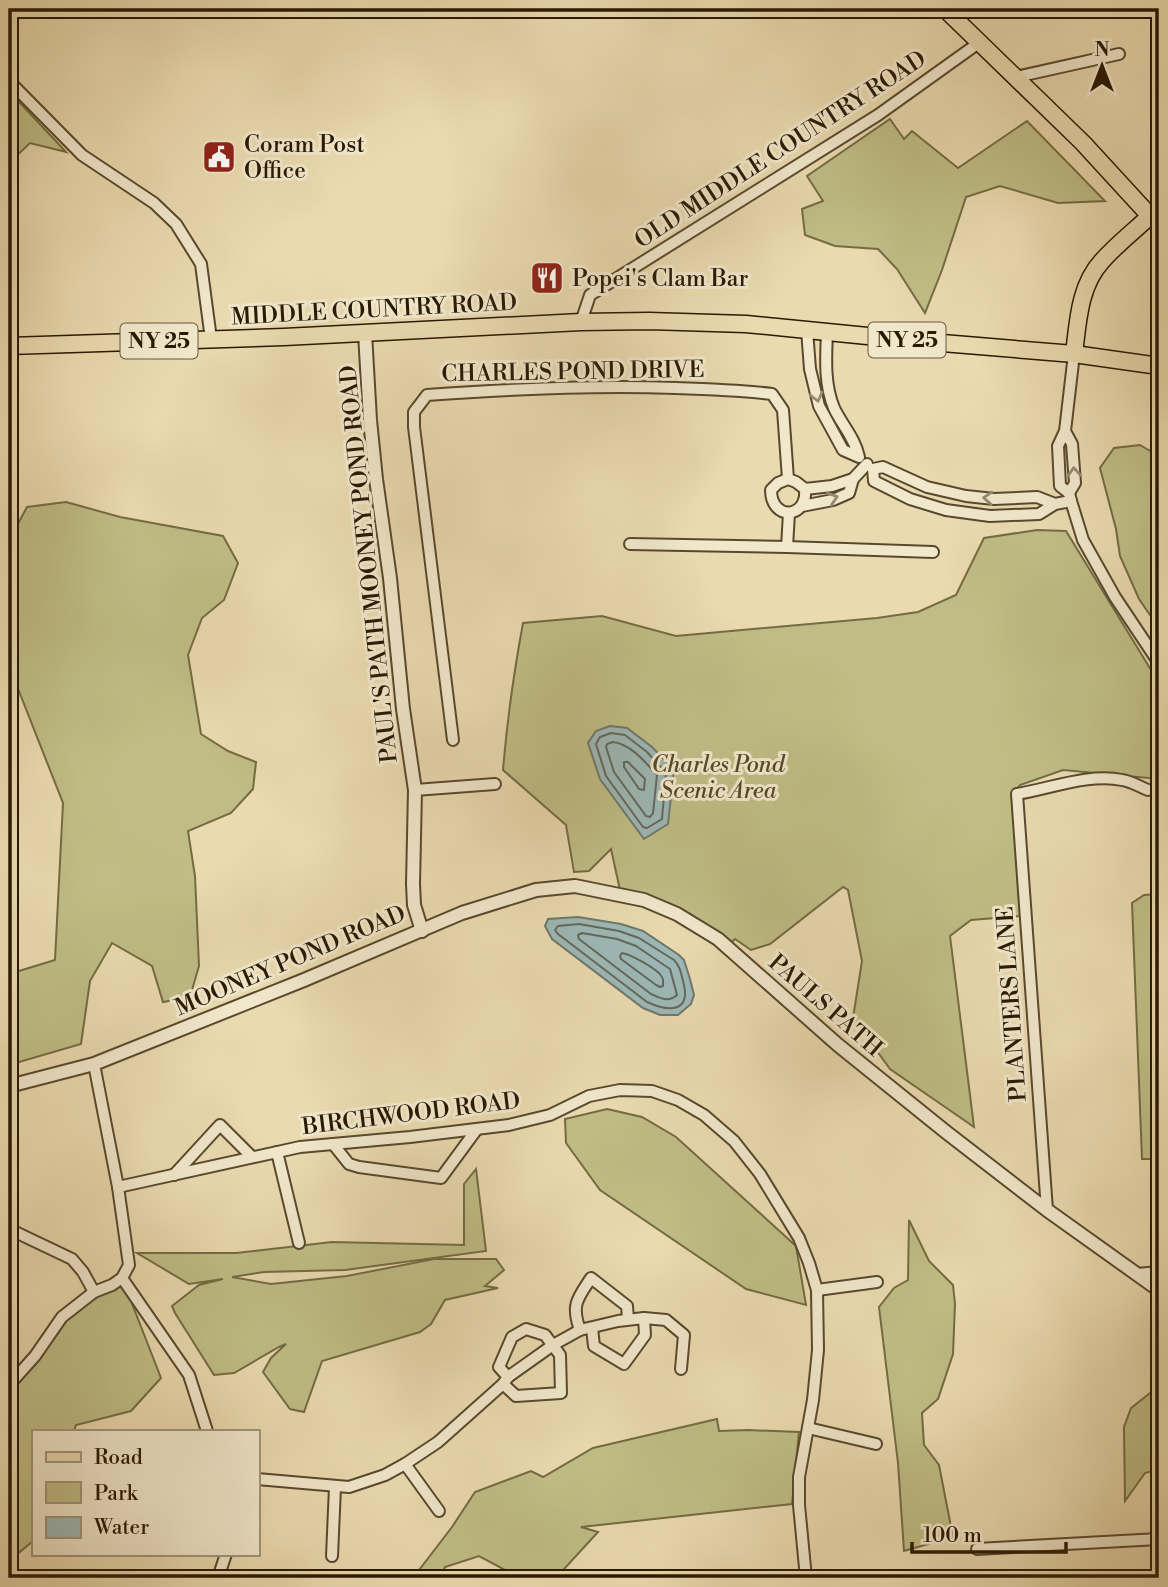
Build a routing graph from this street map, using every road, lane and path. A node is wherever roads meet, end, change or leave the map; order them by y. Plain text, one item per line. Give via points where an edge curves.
1 (945, 9) edge
2 (980, 42) junction
3 (1119, 54) dead end
4 (1016, 77) junction
5 (9, 81) edge
6 (1155, 220) edge
7 (581, 323) junction
8 (807, 330) junction
9 (827, 332) junction
10 (365, 333) junction
11 (211, 339) junction
12 (9, 346) edge
13 (1074, 354) junction
14 (1159, 366) edge
15 (866, 463) junction
16 (788, 479) junction
17 (853, 479) junction
18 (805, 489) junction
19 (1070, 497) junction
20 (1055, 504) junction
21 (802, 506) junction
22 (789, 513) junction
23 (630, 544) dead end
24 (787, 547) junction
25 (933, 552) dead end
26 (1159, 663) edge
27 (453, 740) dead end
28 (495, 784) dead end
29 (415, 790) junction
30 (1148, 790) dead end
31 (422, 930) junction
32 (94, 1065) junction
33 (9, 1086) edge
34 (477, 1129) junction
35 (333, 1143) junction
36 (277, 1152) junction
37 (252, 1157) junction
38 (174, 1175) junction
39 (118, 1187) junction
40 (1047, 1210) junction
41 (9, 1229) edge
42 (299, 1243) dead end
43 (1159, 1272) edge
44 (1137, 1273) junction
45 (122, 1278) junction
46 (877, 1282) dead end
47 (817, 1290) junction
48 (1159, 1290) edge
49 (94, 1292) junction
50 (644, 1318) junction
51 (628, 1319) junction
52 (592, 1328) junction
53 (580, 1330) junction
54 (553, 1345) junction
55 (681, 1369) dead end
56 (505, 1381) junction
57 (9, 1385) edge
58 (808, 1427) junction
59 (207, 1430) edge
60 (876, 1444) dead end
61 (405, 1464) junction
62 (259, 1479) edge
63 (335, 1487) junction
64 (439, 1511) dead end
65 (1159, 1539) edge
66 (978, 1549) dead end
67 (225, 1556) edge
68 (332, 1556) dead end
69 (218, 1578) edge
70 (806, 1578) edge

1 - 2 main road
2 - 4 main road
2 - 7 street, OLD MIDDLE COUNTRY ROAD via 878,116 590,295
3 - 4 street
4 - 6 main road
5 - 11 street via 82,155 154,203 176,224 201,264
6 - 13 main road via 1102,261 1090,278
7 - 8 main road, MIDDLE COUNTRY ROAD / NY 25 via 746,324
7 - 10 main road, MIDDLE COUNTRY ROAD / NY 25
8 - 9 main road, MIDDLE COUNTRY ROAD / NY 25
8 -> 15 street via 819,407 843,450
9 - 13 main road, MIDDLE COUNTRY ROAD / NY 25
9 - 15 street via 826,370 833,405
10 - 11 main road, MIDDLE COUNTRY ROAD / NY 25
10 - 29 street, PAUL'S PATH MOONEY POND ROAD via 376,479
11 - 12 main road, MIDDLE COUNTRY ROAD / NY 25
13 - 14 main road, MIDDLE COUNTRY ROAD / NY 25
13 - 19 street via 1065,431 1058,446 1060,486
15 - 17 street
20 -> 15 street via 1037,497 966,496 926,487
15 - 20 street via 874,481 946,510 990,516 1039,514
16 - 18 street
16 - 22 street via 771,490 771,499 776,508
16 - 27 street, CHARLES POND DRIVE via 783,410 772,394 632,387 427,395 414,412 414,427
17 - 18 street
21 -> 17 street via 849,493
18 - 21 street
19 - 20 street
19 - 26 street via 1083,540
21 - 22 street
22 - 24 street
23 - 24 street
24 - 25 street
28 - 29 street
29 - 31 street, MOONEY POND ROAD via 414,905
30 - 40 street, PLANTERS LANE via 1124,780 1102,778 1017,794
31 - 32 street, MOONEY POND ROAD
31 - 40 street, PAULS PATH via 536,890 575,886 644,900 677,914 718,939 838,1045
32 - 33 street, MOONEY POND ROAD
32 - 39 street
34 - 35 street, BIRCHWOOD ROAD
34 - 35 street via 441,1178 349,1164
34 - 47 street, BIRCHWOOD ROAD via 550,1115 589,1096 620,1090 652,1091 678,1100 734,1141 760,1174 799,1238
35 - 36 street, BIRCHWOOD ROAD
36 - 37 street, BIRCHWOOD ROAD
36 - 42 street
37 - 38 street, BIRCHWOOD ROAD
37 - 38 street via 220,1125
38 - 39 street, BIRCHWOOD ROAD
39 - 45 street via 129,1265
40 - 44 street, PAULS PATH
41 - 49 street via 72,1259
43 - 44 street
44 - 48 street, PAULS PATH
45 - 49 street
45 - 59 street via 189,1375
46 - 47 street
47 - 58 street, BIRCHWOOD ROAD via 818,1350
49 - 57 street via 62,1317
50 - 51 street
50 - 52 street via 645,1335 624,1364 594,1346
50 - 55 street via 666,1320 684,1335
51 - 52 street
51 - 53 street via 627,1306 591,1278 576,1300
52 - 53 street
53 - 54 street
54 - 56 street
54 - 56 street via 545,1335 526,1329 512,1336 499,1367
54 - 56 street via 560,1355 561,1393 516,1396
56 - 61 street via 438,1442
58 - 60 street
58 - 70 street, BIRCHWOOD ROAD via 799,1477
61 - 63 street via 366,1482
61 - 64 street
62 - 63 street
63 - 68 street
65 - 66 street
67 - 69 street

